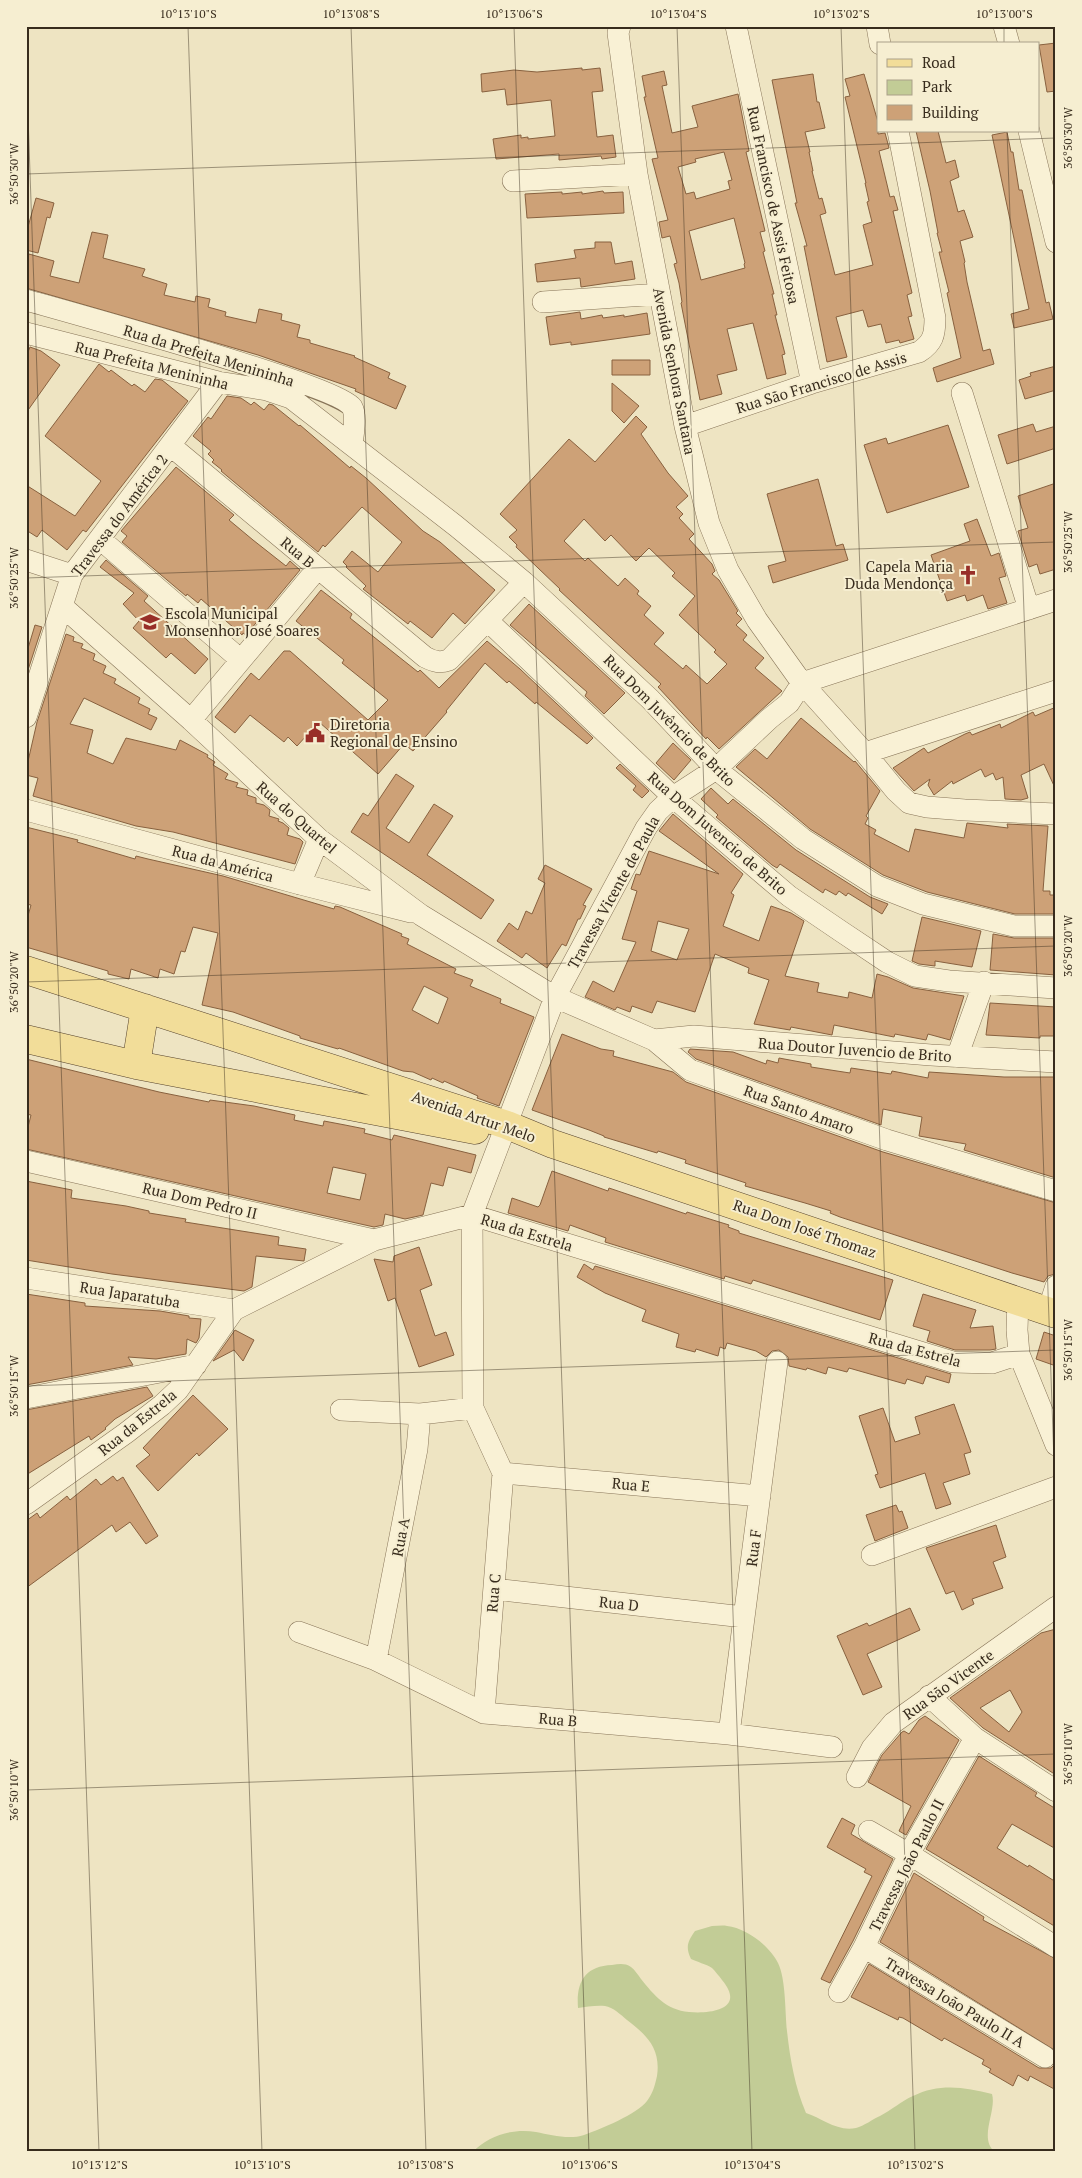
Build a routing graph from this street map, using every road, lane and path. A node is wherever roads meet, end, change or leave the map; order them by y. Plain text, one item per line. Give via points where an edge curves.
1 (736, 26) edge
2 (877, 26) edge
3 (1004, 26) edge
4 (619, 30) edge
5 (880, 42) edge
6 (1008, 42) edge
7 (898, 132) edge
8 (1030, 132) edge
9 (637, 174) junction
10 (513, 181) dead end
11 (1056, 242) edge
12 (660, 294) junction
13 (26, 300) edge
14 (543, 302) dead end
15 (26, 333) edge
16 (218, 382) junction
17 (812, 383) junction
18 (292, 390) junction
19 (962, 393) dead end
20 (685, 426) junction
21 (352, 445) junction
22 (171, 446) junction
23 (100, 539) junction
24 (26, 560) edge
25 (318, 568) junction
26 (72, 575) junction
27 (524, 582) junction
28 (1056, 600) edge
29 (62, 606) junction
30 (1029, 610) junction
31 (488, 621) junction
32 (241, 660) junction
33 (802, 683) junction
34 (1056, 691) edge
35 (26, 717) edge
36 (191, 720) junction
37 (865, 753) junction
38 (716, 769) junction
39 (673, 797) junction
40 (26, 810) edge
41 (1056, 814) edge
42 (320, 839) junction
43 (300, 884) junction
44 (421, 914) junction
45 (1056, 926) edge
46 (26, 970) edge
47 (984, 982) junction
48 (1056, 988) edge
49 (556, 997) junction
50 (144, 1008) junction
51 (26, 1039) edge
52 (654, 1040) junction
53 (957, 1057) junction
54 (1056, 1062) edge
55 (136, 1065) junction
56 (505, 1131) junction
57 (553, 1144) joint
58 (26, 1161) edge
59 (1056, 1191) edge
60 (472, 1215) junction
61 (374, 1240) junction
62 (26, 1278) edge
63 (1018, 1300) junction
64 (1053, 1304) edge
65 (234, 1310) junction
66 (1019, 1354) junction
67 (777, 1362) dead end
68 (196, 1365) junction
69 (26, 1398) edge
70 (473, 1408) junction
71 (341, 1410) dead end
72 (420, 1414) junction
73 (1050, 1416) edge
74 (1056, 1445) edge
75 (503, 1473) junction
76 (1056, 1487) edge
77 (760, 1496) junction
78 (26, 1504) edge
79 (872, 1555) dead end
80 (494, 1589) junction
81 (1056, 1607) edge
82 (744, 1617) junction
83 (299, 1632) dead end
84 (376, 1660) junction
85 (929, 1696) junction
86 (484, 1713) junction
87 (729, 1734) junction
88 (975, 1738) junction
89 (832, 1747) dead end
90 (857, 1777) dead end
91 (1056, 1791) edge
92 (869, 1831) dead end
93 (909, 1854) junction
94 (864, 1947) junction
95 (1056, 1947) edge
96 (839, 1992) dead end
97 (1045, 2057) dead end

1 - 17 street, Rua Francisco de Assis Feitosa
2 - 5 street
3 - 6 street
4 - 9 street, Avenida Senhora Santana
7 - 17 street, Rua São Francisco de Assis via 935,318 933,341 919,352
8 - 11 street
9 - 10 street
9 - 12 street, Avenida Senhora Santana
12 - 14 street
12 - 20 street, Avenida Senhora Santana
13 - 18 street, Rua da Prefeita Menininha via 201,351
15 - 16 street, Rua Prefeita Menininha
16 - 18 street, Rua Prefeita Menininha via 267,390
16 - 22 street, Travessa do América 2
17 - 20 street, Rua São Francisco de Assis
18 - 21 street, Rua Prefeita Menininha
18 - 21 street, Rua da Prefeita Menininha via 331,395 351,406 354,412
19 - 30 street
20 - 33 street, Avenida Senhora Santana via 709,523 728,570 757,620
21 - 27 street, Rua Dom Juvêncio de Brito
22 - 23 street, Travessa do América 2
22 - 25 street, Rua B
23 - 26 street, Travessa do América 2
23 - 32 street
24 - 26 street
25 - 31 street, Rua B via 425,657 440,662 449,660
25 - 32 street
26 - 29 street, Travessa do América 2
27 - 31 street
27 - 38 street, Rua Dom Juvêncio de Brito via 650,699
28 - 30 street
29 - 35 street, Travessa do América 2
29 - 36 street, Rua do Quartel
30 - 33 street
31 - 39 street, Rua Dom Juvencio de Brito
32 - 36 street
33 - 37 street, Avenida Senhora Santana
33 - 38 street, Travessa Vicente de Paula via 789,703
34 - 37 street
36 - 42 street, Rua do Quartel
37 - 41 street, Avenida Senhora Santana via 909,803 966,810
38 - 39 street, Travessa Vicente de Paula
38 - 45 street, Rua Dom Juvêncio de Brito via 803,839 877,886 923,904 1014,926
39 - 47 street, Rua Dom Juvencio de Brito via 789,896 887,962 916,976
39 - 49 street, Travessa Vicente de Paula via 646,828
40 - 43 street, Rua da América
42 - 43 street
42 - 44 street, Rua do Quartel
43 - 44 street, Rua da América
44 - 49 street, Rua do Quartel
46 - 50 main road, Avenida Artur Melo
47 - 48 street, Rua Dom Juvencio de Brito
47 - 53 street
49 - 52 street, Rua Santo Amaro
49 - 56 street, Travessa Vicente de Paula
50 - 55 main road
50 - 56 main road, Avenida Artur Melo
51 - 55 main road, Avenida Artur Melo
52 - 53 street, Rua Doutor Juvencio de Brito via 694,1036
52 - 59 street, Rua Santo Amaro via 690,1070 888,1140
53 - 54 street, Rua Doutor Juvencio de Brito
55 - 56 main road, Avenida Artur Melo
56 - 57 main road, Avenida Artur Melo
56 - 60 street, Travessa Vicente de Paula
57 - 63 main road, Rua Dom José Thomaz
58 - 61 street, Rua Dom Pedro II
60 - 61 street, Rua da Estrela
60 - 66 street, Rua da Estrela via 953,1362 992,1363
60 - 70 street
61 - 65 street, Rua da Estrela
62 - 65 street, Rua Japaratuba
63 - 64 main road, Rua Dom José Thomaz
63 - 66 street via 1016,1330
65 - 68 street, Rua da Estrela
66 - 73 street
67 - 77 street, Rua F
68 - 69 street
68 - 78 street, Rua da Estrela via 162,1405
70 - 72 street
70 - 75 street
71 - 72 street
72 - 84 street, Rua A via 417,1449
73 - 74 street
75 - 77 street, Rua E
75 - 80 street, Rua C
76 - 79 street
77 - 82 street, Rua F
80 - 82 street, Rua D
80 - 86 street, Rua C
81 - 85 street, Rua São Vicente
82 - 87 street, Rua F
83 - 84 street, Rua B
84 - 86 street, Rua B
85 - 88 street
85 - 90 street, Rua São Vicente via 893,1723 872,1748
86 - 87 street, Rua B
87 - 89 street, Rua B
88 - 91 street
88 - 93 street, Travessa João Paulo II
92 - 93 street
93 - 94 street, Travessa João Paulo II
93 - 95 street
94 - 96 street, Travessa João Paulo II
94 - 97 street, Travessa João Paulo II A

